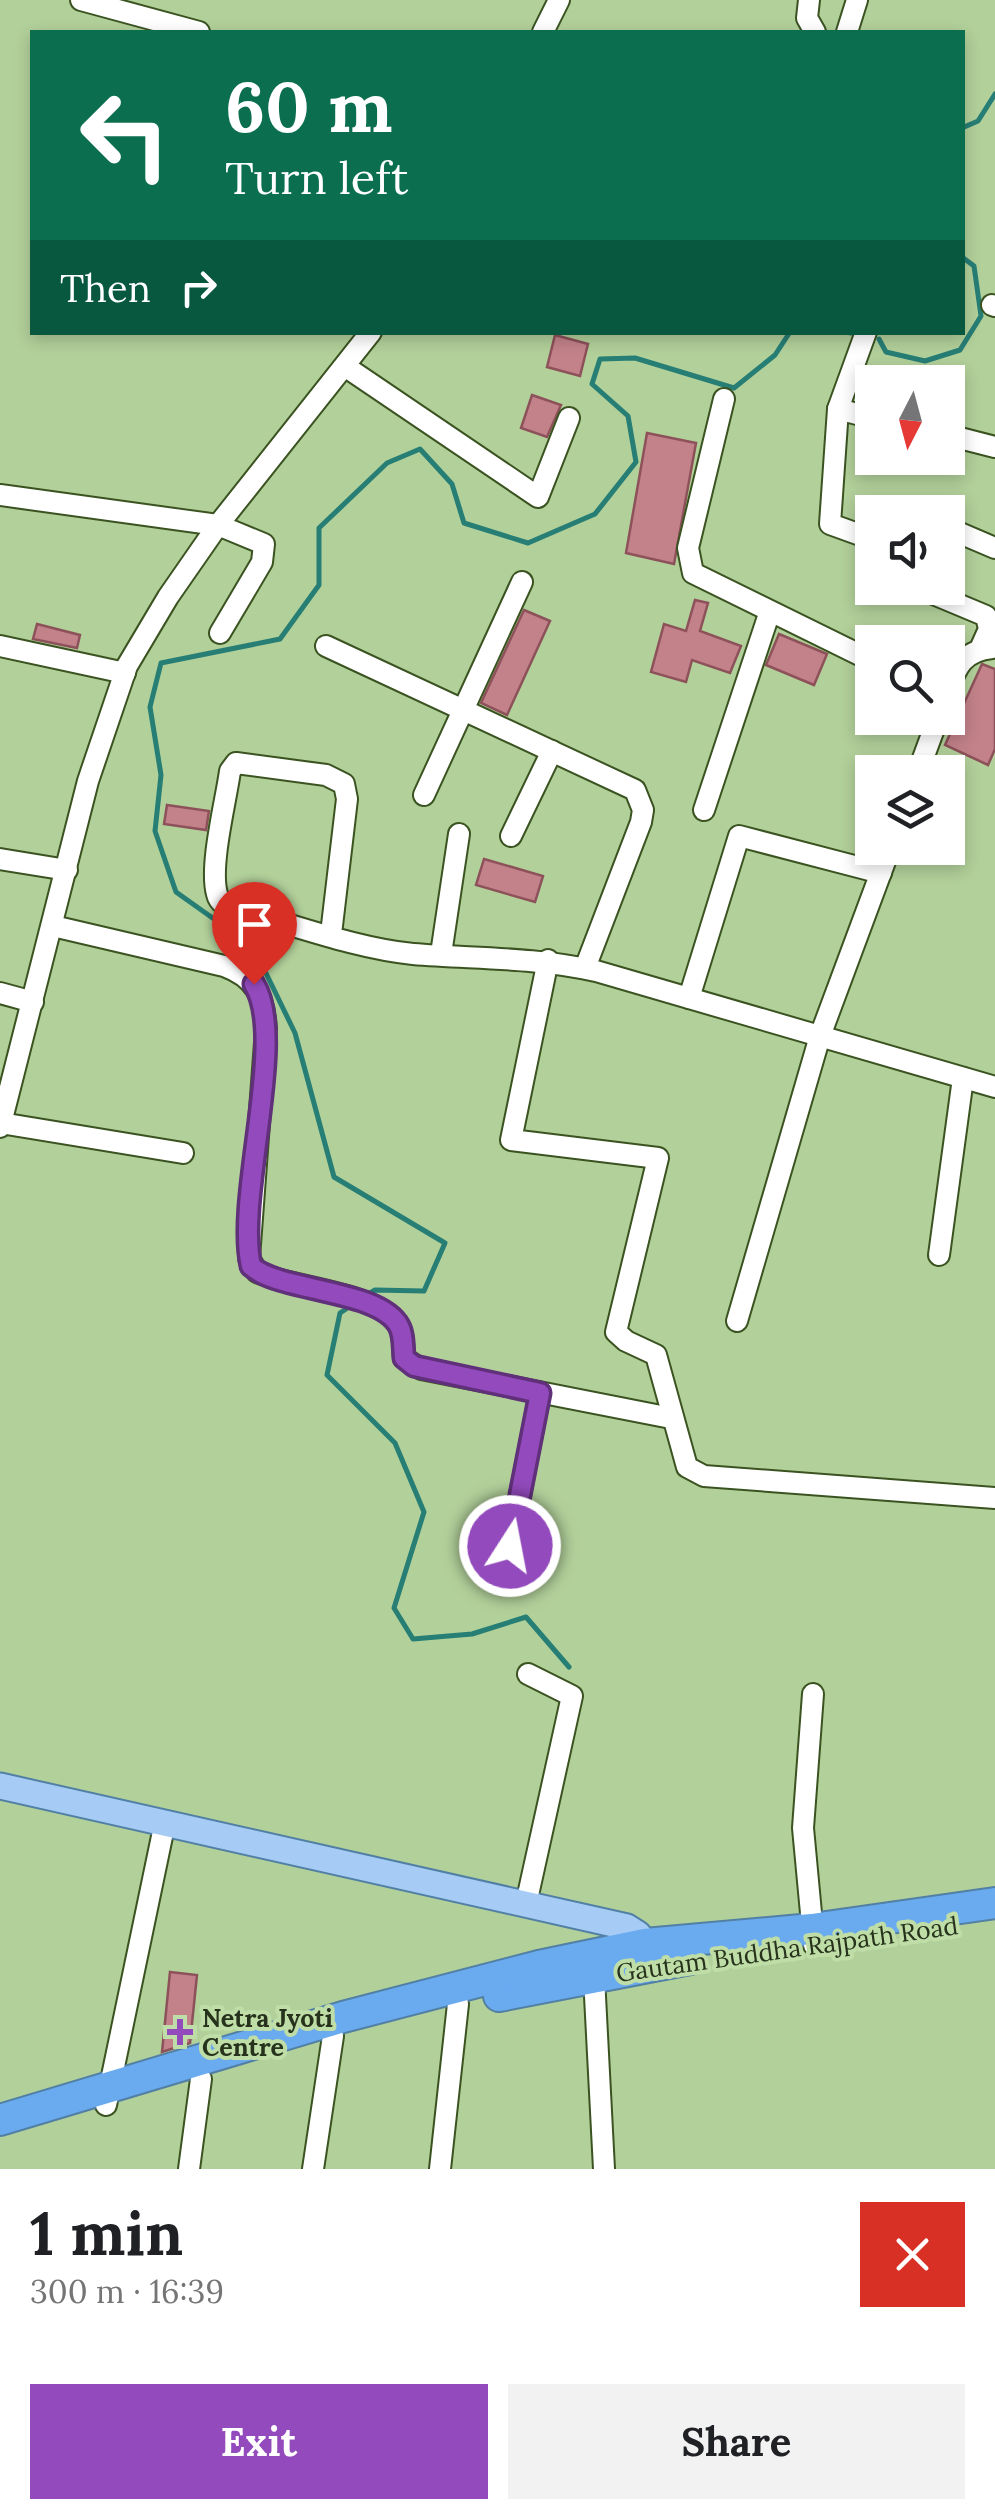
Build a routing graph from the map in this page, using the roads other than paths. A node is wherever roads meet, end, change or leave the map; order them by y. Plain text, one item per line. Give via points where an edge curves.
1 (81, 0) edge
2 (559, 0) edge
3 (809, 0) edge
4 (858, 0) edge
5 (129, 6) edge
6 (194, 30) edge
7 (544, 30) edge
8 (814, 30) edge
9 (849, 30) edge
10 (369, 335) edge
11 (865, 335) edge
12 (346, 367) junction
13 (724, 400) dead end
14 (838, 410) junction
15 (855, 414) edge
16 (569, 418) dead end
17 (965, 439) edge
18 (995, 446) edge
19 (0, 495) edge
20 (218, 525) junction
21 (855, 533) edge
22 (965, 535) edge
23 (995, 548) edge
24 (522, 582) dead end
25 (960, 605) edge
26 (769, 614) junction
27 (220, 633) dead end
28 (0, 646) edge
29 (326, 646) dead end
30 (987, 650) edge
31 (855, 653) edge
32 (124, 673) junction
33 (462, 708) junction
34 (552, 750) junction
35 (424, 795) dead end
36 (704, 810) dead end
37 (459, 834) dead end
38 (511, 836) dead end
39 (0, 859) edge
40 (884, 865) edge
41 (67, 870) junction
42 (881, 872) junction
43 (53, 926) junction
44 (331, 934) junction
45 (441, 954) junction
46 (548, 960) junction
47 (585, 968) junction
48 (0, 994) edge
49 (689, 998) junction
50 (34, 1002) junction
51 (820, 1036) junction
52 (964, 1078) junction
53 (995, 1087) edge
54 (1, 1125) edge
55 (182, 1153) dead end
56 (939, 1254) dead end
57 (736, 1320) dead end
58 (540, 1393) junction
59 (672, 1418) junction
60 (995, 1498) edge
61 (510, 1546) dead end
62 (528, 1674) dead end
63 (814, 1694) dead end
64 (0, 1786) edge
65 (165, 1822) junction
66 (995, 1903) edge
67 (526, 1904) junction
68 (995, 1920) edge
69 (813, 1937) junction
70 (653, 1953) junction
71 (594, 1977) junction
72 (458, 2004) junction
73 (333, 2036) junction
74 (201, 2079) junction
75 (108, 2097) junction
76 (0, 2120) edge
77 (0, 2137) edge
78 (190, 2169) edge
79 (312, 2169) edge
80 (440, 2169) edge
81 (604, 2169) edge

1 - 5 street
2 - 7 street
3 - 8 street
4 - 9 street
5 - 6 street
10 - 12 street
11 - 14 street
12 - 16 street via 538,498
12 - 20 street
13 - 26 street via 688,563 702,581
14 - 15 street
14 - 21 street via 830,524
17 - 18 street
19 - 20 street
20 - 27 street via 264,544 266,553
20 - 32 street
22 - 23 street
24 - 33 street
25 - 30 street via 986,616
26 - 31 street
26 - 36 street
28 - 32 street
29 - 33 street
32 - 41 street
33 - 34 street
33 - 35 street
34 - 38 street
34 - 47 street via 635,790 643,810
37 - 45 street
39 - 41 street
40 - 42 street
41 - 43 street
42 - 49 street via 738,836
42 - 51 street
43 - 50 street
43 - 58 street via 224,966 244,974 261,995 266,1029 251,1266 265,1276 346,1297 396,1322 404,1358 414,1366
44 - 44 street via 235,909 218,898 230,770 236,763 310,772 344,784
44 - 45 street via 410,954
45 - 46 street
46 - 47 street
46 - 59 street via 510,1140 658,1158 616,1332 656,1354
47 - 49 street
48 - 50 street
49 - 51 street
50 - 54 street
51 - 52 street
51 - 57 street
52 - 53 street
52 - 56 street
54 - 55 street
58 - 59 street
58 - 61 street
59 - 60 street via 687,1467 704,1476
62 - 67 street via 572,1696
63 - 69 street via 803,1828
64 - 65 main road
65 - 67 main road
65 - 75 street
66 - 69 highway
67 - 70 main road via 626,1927
68 - 69 highway, Gautam Buddha Rajpath Road
69 - 70 highway, Gautam Buddha Rajpath Road
70 - 71 highway, Gautam Buddha Rajpath Road
70 - 75 highway via 343,2016
71 - 72 highway, Gautam Buddha Rajpath Road
71 - 81 street
72 - 73 highway, Gautam Buddha Rajpath Road
72 - 80 street
73 - 74 highway, Gautam Buddha Rajpath Road
73 - 79 street
74 - 75 highway, Gautam Buddha Rajpath Road
74 - 78 street
75 - 76 highway
75 - 77 highway, Gautam Buddha Rajpath Road

